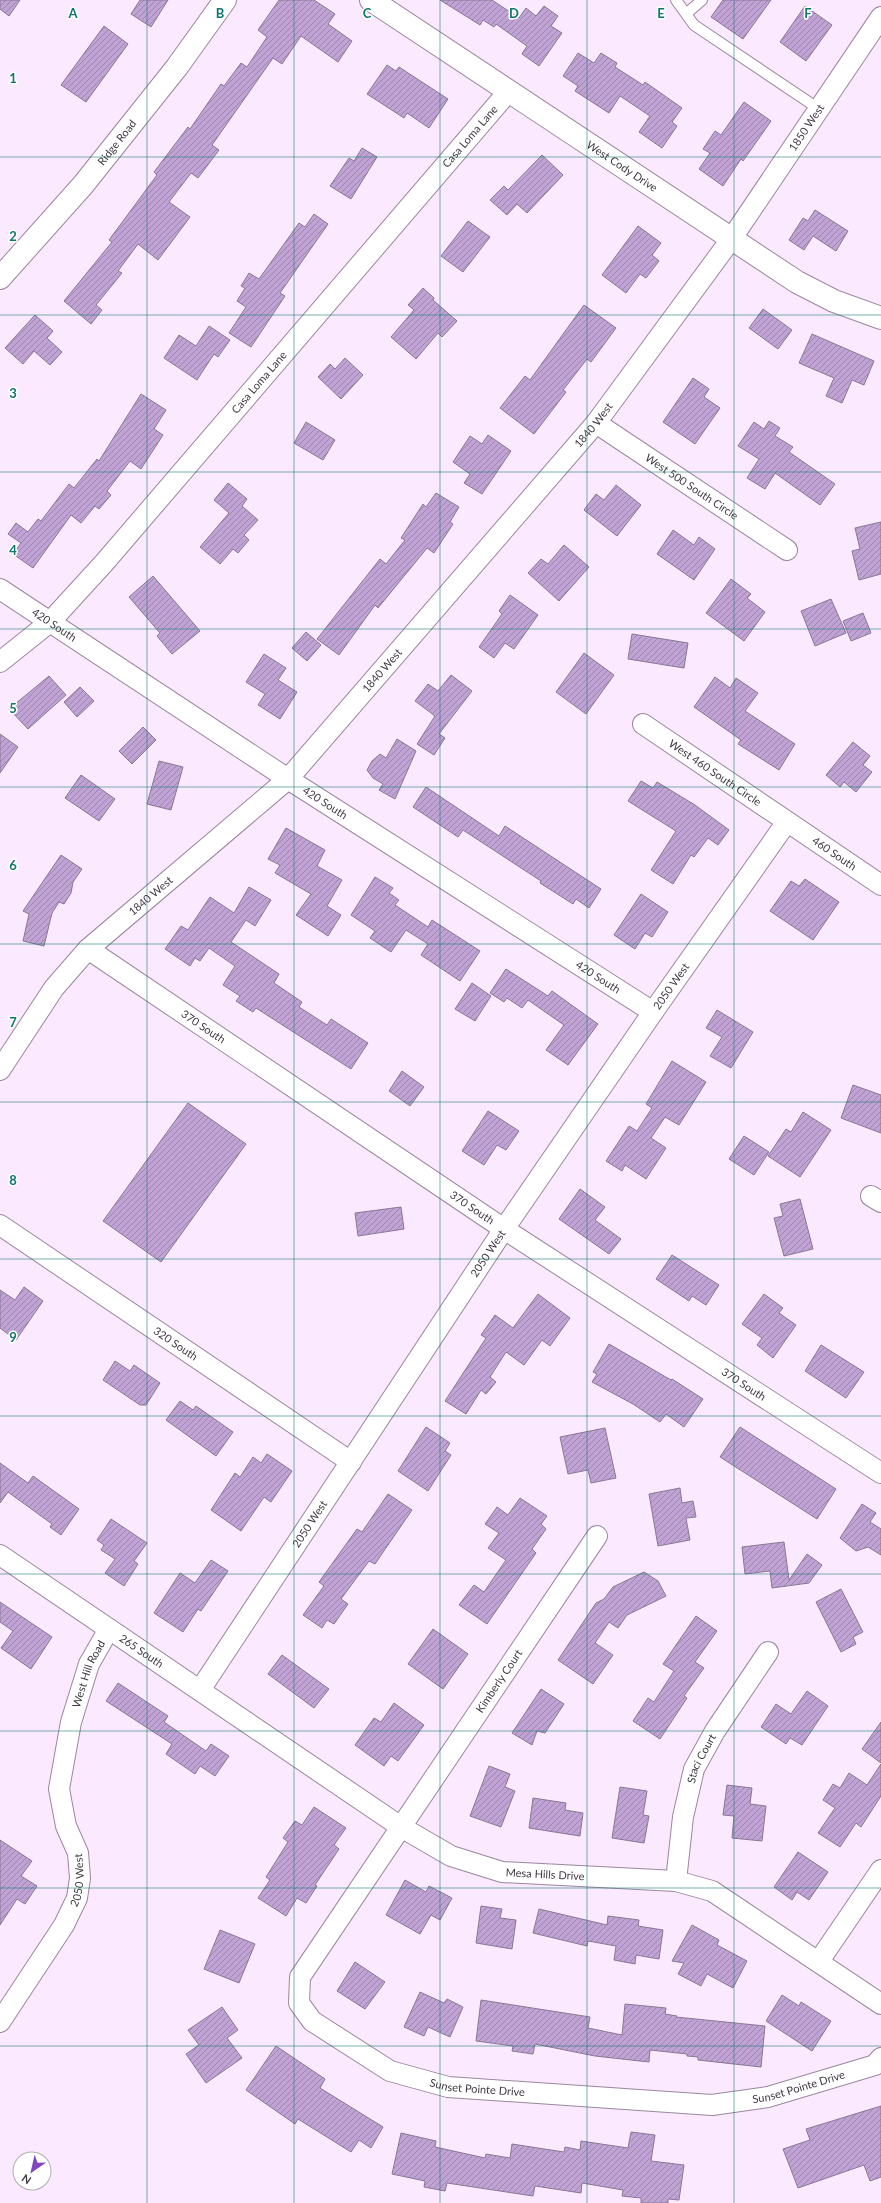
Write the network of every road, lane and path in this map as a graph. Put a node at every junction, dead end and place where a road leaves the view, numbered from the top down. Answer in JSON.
{"nodes":[{"id":1,"x":225,"y":0,"type":"edge"},
{"id":2,"x":371,"y":0,"type":"edge"},
{"id":3,"x":676,"y":0,"type":"edge"},
{"id":4,"x":702,"y":0,"type":"edge"},
{"id":5,"x":686,"y":14,"type":"junction"},
{"id":6,"x":881,"y":17,"type":"edge"},
{"id":7,"x":508,"y":92,"type":"junction"},
{"id":8,"x":819,"y":109,"type":"junction"},
{"id":9,"x":732,"y":238,"type":"junction"},
{"id":10,"x":0,"y":278,"type":"edge"},
{"id":11,"x":881,"y":318,"type":"edge"},
{"id":12,"x":596,"y":423,"type":"junction"},
{"id":13,"x":787,"y":550,"type":"dead end"},
{"id":14,"x":0,"y":589,"type":"edge"},
{"id":15,"x":50,"y":622,"type":"junction"},
{"id":16,"x":0,"y":662,"type":"edge"},
{"id":17,"x":644,"y":724,"type":"dead end"},
{"id":18,"x":288,"y":779,"type":"junction"},
{"id":19,"x":786,"y":823,"type":"junction"},
{"id":20,"x":881,"y":885,"type":"edge"},
{"id":21,"x":88,"y":948,"type":"junction"},
{"id":22,"x":653,"y":1012,"type":"junction"},
{"id":23,"x":0,"y":1070,"type":"edge"},
{"id":24,"x":0,"y":1224,"type":"edge"},
{"id":25,"x":504,"y":1229,"type":"junction"},
{"id":26,"x":351,"y":1462,"type":"junction"},
{"id":27,"x":881,"y":1473,"type":"edge"},
{"id":28,"x":597,"y":1536,"type":"dead end"},
{"id":29,"x":0,"y":1555,"type":"edge"},
{"id":30,"x":109,"y":1629,"type":"junction"},
{"id":31,"x":768,"y":1652,"type":"dead end"},
{"id":32,"x":200,"y":1690,"type":"junction"},
{"id":33,"x":71,"y":1722,"type":"joint"},
{"id":34,"x":284,"y":1746,"type":"joint"},
{"id":35,"x":401,"y":1827,"type":"junction"},
{"id":36,"x":881,"y":1870,"type":"edge"},
{"id":37,"x":676,"y":1881,"type":"junction"},
{"id":38,"x":819,"y":1962,"type":"junction"},
{"id":39,"x":881,"y":2004,"type":"edge"},
{"id":40,"x":0,"y":2022,"type":"edge"},
{"id":41,"x":881,"y":2058,"type":"edge"}],
"edges":[{"from":1,"to":10,"type":"street","name":"Ridge Road"},
{"from":2,"to":7,"type":"street","name":"West Cody Drive"},
{"from":3,"to":5,"type":"lane"},
{"from":4,"to":5,"type":"lane"},
{"from":5,"to":8,"type":"lane"},
{"from":6,"to":8,"type":"street","name":"1850 West"},
{"from":7,"to":9,"type":"street","name":"West Cody Drive"},
{"from":7,"to":15,"type":"street","name":"Casa Loma Lane"},
{"from":8,"to":9,"type":"street","name":"1850 West"},
{"from":9,"to":11,"type":"street","name":"West Cody Drive"},
{"from":9,"to":12,"type":"street","name":"1840 West"},
{"from":12,"to":13,"type":"street","name":"West 500 South Circle"},
{"from":12,"to":18,"type":"street","name":"1840 West"},
{"from":14,"to":15,"type":"street","name":"420 South"},
{"from":15,"to":16,"type":"street","name":"Casa Loma Lane"},
{"from":15,"to":18,"type":"street","name":"420 South"},
{"from":17,"to":19,"type":"street","name":"West 460 South Circle"},
{"from":18,"to":21,"type":"street","name":"1840 West"},
{"from":18,"to":22,"type":"street","name":"420 South"},
{"from":19,"to":20,"type":"street","name":"460 South"},
{"from":19,"to":22,"type":"street","name":"2050 West"},
{"from":21,"to":23,"type":"street","name":"1840 West"},
{"from":21,"to":25,"type":"street","name":"370 South"},
{"from":22,"to":25,"type":"street","name":"2050 West"},
{"from":24,"to":26,"type":"street","name":"320 South"},
{"from":25,"to":26,"type":"street","name":"2050 West"},
{"from":25,"to":27,"type":"street","name":"370 South"},
{"from":26,"to":32,"type":"street","name":"2050 West"},
{"from":28,"to":35,"type":"street","name":"Kimberly Court"},
{"from":29,"to":30,"type":"street","name":"265 South"},
{"from":30,"to":32,"type":"street","name":"265 South"},
{"from":30,"to":33,"type":"street","name":"West Hill Road"},
{"from":31,"to":37,"type":"street","name":"Staci Court"},
{"from":32,"to":34,"type":"street","name":"265 South"},
{"from":33,"to":40,"type":"street","name":"2050 West"},
{"from":34,"to":35,"type":"street","name":"Mesa Hills Drive"},
{"from":35,"to":37,"type":"street","name":"Mesa Hills Drive"},
{"from":35,"to":41,"type":"street","name":"Sunset Pointe Drive"},
{"from":36,"to":38,"type":"street"},
{"from":37,"to":38,"type":"street","name":"Mesa Hills Drive"},
{"from":38,"to":39,"type":"street","name":"Mesa Hills Drive"}]}
